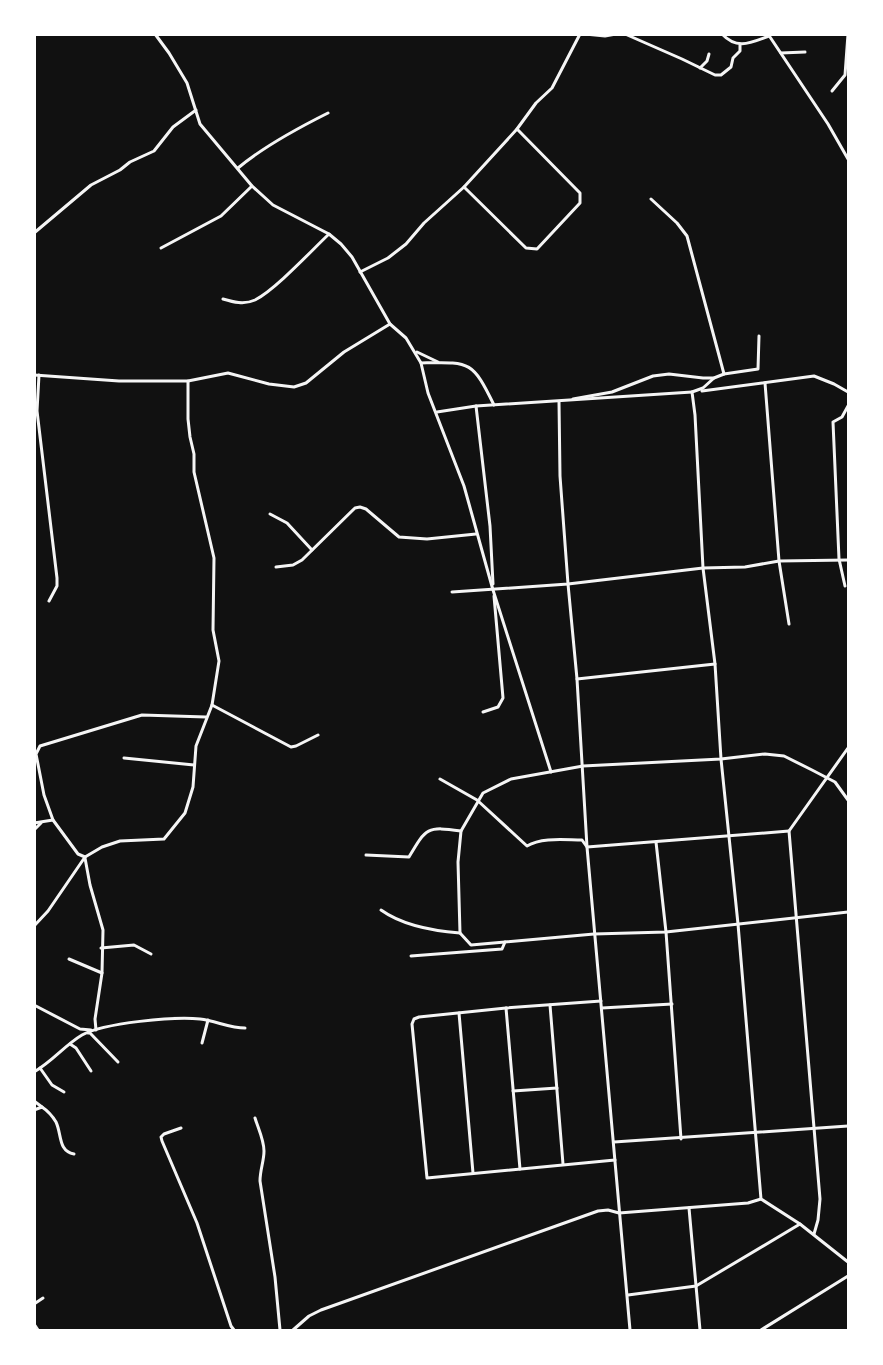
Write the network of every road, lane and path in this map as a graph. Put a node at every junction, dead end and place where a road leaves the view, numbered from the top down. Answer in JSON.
{"nodes":[{"id":1,"x":155,"y":34,"type":"edge"},
{"id":2,"x":580,"y":34,"type":"edge"},
{"id":3,"x":585,"y":34,"type":"edge"},
{"id":4,"x":616,"y":34,"type":"edge"},
{"id":5,"x":625,"y":34,"type":"edge"},
{"id":6,"x":722,"y":34,"type":"edge"},
{"id":7,"x":848,"y":34,"type":"edge"},
{"id":8,"x":769,"y":35,"type":"edge"},
{"id":9,"x":740,"y":45,"type":"junction"},
{"id":10,"x":804,"y":52,"type":"dead end"},
{"id":11,"x":781,"y":53,"type":"junction"},
{"id":12,"x":709,"y":54,"type":"dead end"},
{"id":13,"x":700,"y":68,"type":"junction"},
{"id":14,"x":832,"y":91,"type":"dead end"},
{"id":15,"x":196,"y":110,"type":"junction"},
{"id":16,"x":328,"y":113,"type":"dead end"},
{"id":17,"x":517,"y":129,"type":"junction"},
{"id":18,"x":849,"y":159,"type":"edge"},
{"id":19,"x":238,"y":168,"type":"junction"},
{"id":20,"x":252,"y":186,"type":"junction"},
{"id":21,"x":464,"y":187,"type":"junction"},
{"id":22,"x":651,"y":200,"type":"dead end"},
{"id":23,"x":34,"y":233,"type":"edge"},
{"id":24,"x":329,"y":234,"type":"junction"},
{"id":25,"x":161,"y":248,"type":"dead end"},
{"id":26,"x":360,"y":272,"type":"junction"},
{"id":27,"x":223,"y":300,"type":"dead end"},
{"id":28,"x":390,"y":324,"type":"junction"},
{"id":29,"x":759,"y":336,"type":"dead end"},
{"id":30,"x":415,"y":351,"type":"junction"},
{"id":31,"x":421,"y":363,"type":"junction"},
{"id":32,"x":438,"y":363,"type":"junction"},
{"id":33,"x":724,"y":374,"type":"junction"},
{"id":34,"x":37,"y":375,"type":"edge"},
{"id":35,"x":714,"y":378,"type":"junction"},
{"id":36,"x":188,"y":381,"type":"junction"},
{"id":37,"x":765,"y":383,"type":"junction"},
{"id":38,"x":692,"y":392,"type":"junction"},
{"id":39,"x":849,"y":392,"type":"edge"},
{"id":40,"x":559,"y":402,"type":"junction"},
{"id":41,"x":494,"y":405,"type":"junction"},
{"id":42,"x":476,"y":406,"type":"junction"},
{"id":43,"x":849,"y":406,"type":"edge"},
{"id":44,"x":437,"y":412,"type":"junction"},
{"id":45,"x":270,"y":514,"type":"dead end"},
{"id":46,"x":476,"y":534,"type":"junction"},
{"id":47,"x":312,"y":550,"type":"junction"},
{"id":48,"x":839,"y":559,"type":"junction"},
{"id":49,"x":849,"y":560,"type":"edge"},
{"id":50,"x":779,"y":561,"type":"junction"},
{"id":51,"x":276,"y":567,"type":"dead end"},
{"id":52,"x":703,"y":568,"type":"junction"},
{"id":53,"x":567,"y":584,"type":"junction"},
{"id":54,"x":845,"y":586,"type":"dead end"},
{"id":55,"x":493,"y":590,"type":"junction"},
{"id":56,"x":452,"y":592,"type":"dead end"},
{"id":57,"x":49,"y":601,"type":"dead end"},
{"id":58,"x":789,"y":624,"type":"dead end"},
{"id":59,"x":715,"y":664,"type":"junction"},
{"id":60,"x":577,"y":679,"type":"junction"},
{"id":61,"x":212,"y":705,"type":"junction"},
{"id":62,"x":483,"y":712,"type":"dead end"},
{"id":63,"x":207,"y":717,"type":"junction"},
{"id":64,"x":318,"y":735,"type":"dead end"},
{"id":65,"x":849,"y":748,"type":"edge"},
{"id":66,"x":124,"y":758,"type":"dead end"},
{"id":67,"x":721,"y":759,"type":"junction"},
{"id":68,"x":194,"y":765,"type":"junction"},
{"id":69,"x":583,"y":766,"type":"junction"},
{"id":70,"x":551,"y":772,"type":"junction"},
{"id":71,"x":827,"y":778,"type":"junction"},
{"id":72,"x":441,"y":779,"type":"dead end"},
{"id":73,"x":477,"y":800,"type":"junction"},
{"id":74,"x":849,"y":800,"type":"edge"},
{"id":75,"x":52,"y":820,"type":"junction"},
{"id":76,"x":34,"y":823,"type":"edge"},
{"id":77,"x":41,"y":823,"type":"junction"},
{"id":78,"x":34,"y":830,"type":"edge"},
{"id":79,"x":460,"y":831,"type":"junction"},
{"id":80,"x":789,"y":831,"type":"junction"},
{"id":81,"x":728,"y":836,"type":"junction"},
{"id":82,"x":656,"y":842,"type":"junction"},
{"id":83,"x":587,"y":847,"type":"junction"},
{"id":84,"x":366,"y":855,"type":"dead end"},
{"id":85,"x":85,"y":857,"type":"junction"},
{"id":86,"x":381,"y":910,"type":"dead end"},
{"id":87,"x":849,"y":912,"type":"edge"},
{"id":88,"x":797,"y":916,"type":"junction"},
{"id":89,"x":738,"y":924,"type":"junction"},
{"id":90,"x":34,"y":926,"type":"edge"},
{"id":91,"x":666,"y":932,"type":"junction"},
{"id":92,"x":460,"y":933,"type":"junction"},
{"id":93,"x":594,"y":934,"type":"junction"},
{"id":94,"x":505,"y":942,"type":"junction"},
{"id":95,"x":101,"y":948,"type":"junction"},
{"id":96,"x":151,"y":954,"type":"dead end"},
{"id":97,"x":411,"y":956,"type":"dead end"},
{"id":98,"x":69,"y":959,"type":"dead end"},
{"id":99,"x":102,"y":973,"type":"junction"},
{"id":100,"x":601,"y":1001,"type":"junction"},
{"id":101,"x":672,"y":1004,"type":"junction"},
{"id":102,"x":34,"y":1005,"type":"edge"},
{"id":103,"x":550,"y":1005,"type":"junction"},
{"id":104,"x":506,"y":1008,"type":"junction"},
{"id":105,"x":602,"y":1008,"type":"junction"},
{"id":106,"x":459,"y":1013,"type":"junction"},
{"id":107,"x":208,"y":1020,"type":"junction"},
{"id":108,"x":245,"y":1028,"type":"dead end"},
{"id":109,"x":96,"y":1030,"type":"junction"},
{"id":110,"x":84,"y":1034,"type":"junction"},
{"id":111,"x":202,"y":1043,"type":"dead end"},
{"id":112,"x":70,"y":1044,"type":"junction"},
{"id":113,"x":118,"y":1062,"type":"dead end"},
{"id":114,"x":40,"y":1068,"type":"junction"},
{"id":115,"x":91,"y":1071,"type":"dead end"},
{"id":116,"x":34,"y":1072,"type":"edge"},
{"id":117,"x":557,"y":1088,"type":"junction"},
{"id":118,"x":513,"y":1091,"type":"junction"},
{"id":119,"x":64,"y":1092,"type":"dead end"},
{"id":120,"x":34,"y":1101,"type":"edge"},
{"id":121,"x":42,"y":1107,"type":"junction"},
{"id":122,"x":34,"y":1110,"type":"edge"},
{"id":123,"x":255,"y":1118,"type":"dead end"},
{"id":124,"x":849,"y":1126,"type":"edge"},
{"id":125,"x":181,"y":1128,"type":"dead end"},
{"id":126,"x":814,"y":1130,"type":"junction"},
{"id":127,"x":755,"y":1132,"type":"junction"},
{"id":128,"x":681,"y":1139,"type":"junction"},
{"id":129,"x":614,"y":1142,"type":"junction"},
{"id":130,"x":74,"y":1154,"type":"dead end"},
{"id":131,"x":615,"y":1160,"type":"junction"},
{"id":132,"x":564,"y":1165,"type":"junction"},
{"id":133,"x":520,"y":1169,"type":"junction"},
{"id":134,"x":473,"y":1173,"type":"junction"},
{"id":135,"x":761,"y":1199,"type":"junction"},
{"id":136,"x":689,"y":1208,"type":"junction"},
{"id":137,"x":619,"y":1213,"type":"junction"},
{"id":138,"x":800,"y":1224,"type":"junction"},
{"id":139,"x":814,"y":1234,"type":"junction"},
{"id":140,"x":849,"y":1262,"type":"edge"},
{"id":141,"x":849,"y":1276,"type":"edge"},
{"id":142,"x":696,"y":1286,"type":"junction"},
{"id":143,"x":628,"y":1295,"type":"junction"},
{"id":144,"x":43,"y":1298,"type":"dead end"},
{"id":145,"x":34,"y":1304,"type":"edge"},
{"id":146,"x":34,"y":1324,"type":"edge"},
{"id":147,"x":38,"y":1330,"type":"edge"},
{"id":148,"x":234,"y":1330,"type":"edge"},
{"id":149,"x":280,"y":1330,"type":"edge"},
{"id":150,"x":293,"y":1330,"type":"edge"},
{"id":151,"x":630,"y":1330,"type":"edge"},
{"id":152,"x":700,"y":1330,"type":"edge"},
{"id":153,"x":761,"y":1330,"type":"edge"}],
"edges":[{"from":1,"to":15,"type":"street"},
{"from":2,"to":17,"type":"street"},
{"from":3,"to":4,"type":"street"},
{"from":5,"to":13,"type":"street"},
{"from":6,"to":9,"type":"street"},
{"from":7,"to":14,"type":"street"},
{"from":8,"to":9,"type":"street"},
{"from":8,"to":11,"type":"street"},
{"from":9,"to":13,"type":"street"},
{"from":10,"to":11,"type":"street"},
{"from":11,"to":18,"type":"street"},
{"from":12,"to":13,"type":"street"},
{"from":15,"to":19,"type":"street"},
{"from":15,"to":23,"type":"street"},
{"from":16,"to":19,"type":"street"},
{"from":17,"to":21,"type":"street"},
{"from":17,"to":21,"type":"street"},
{"from":19,"to":20,"type":"street"},
{"from":20,"to":24,"type":"street"},
{"from":20,"to":25,"type":"street"},
{"from":21,"to":26,"type":"street"},
{"from":22,"to":33,"type":"street"},
{"from":24,"to":26,"type":"street"},
{"from":24,"to":27,"type":"street"},
{"from":26,"to":28,"type":"street"},
{"from":28,"to":30,"type":"street"},
{"from":28,"to":36,"type":"street"},
{"from":29,"to":33,"type":"street"},
{"from":30,"to":31,"type":"street"},
{"from":30,"to":32,"type":"street"},
{"from":31,"to":32,"type":"street"},
{"from":31,"to":44,"type":"street"},
{"from":32,"to":41,"type":"street"},
{"from":33,"to":35,"type":"street"},
{"from":34,"to":36,"type":"street"},
{"from":34,"to":57,"type":"street"},
{"from":35,"to":38,"type":"street"},
{"from":35,"to":40,"type":"street"},
{"from":36,"to":61,"type":"street"},
{"from":37,"to":38,"type":"street"},
{"from":37,"to":39,"type":"street"},
{"from":37,"to":50,"type":"street"},
{"from":38,"to":40,"type":"street"},
{"from":38,"to":52,"type":"street"},
{"from":40,"to":41,"type":"street"},
{"from":40,"to":53,"type":"street"},
{"from":41,"to":42,"type":"street"},
{"from":42,"to":44,"type":"street"},
{"from":42,"to":55,"type":"street"},
{"from":43,"to":48,"type":"street"},
{"from":44,"to":46,"type":"street"},
{"from":45,"to":47,"type":"street"},
{"from":46,"to":47,"type":"street"},
{"from":46,"to":55,"type":"street"},
{"from":47,"to":51,"type":"street"},
{"from":48,"to":49,"type":"street"},
{"from":48,"to":50,"type":"street"},
{"from":48,"to":54,"type":"street"},
{"from":50,"to":52,"type":"street"},
{"from":50,"to":58,"type":"street"},
{"from":52,"to":53,"type":"street"},
{"from":52,"to":59,"type":"street"},
{"from":53,"to":55,"type":"street"},
{"from":53,"to":60,"type":"street"},
{"from":55,"to":56,"type":"street"},
{"from":55,"to":62,"type":"street"},
{"from":55,"to":70,"type":"street"},
{"from":59,"to":60,"type":"street"},
{"from":59,"to":67,"type":"street"},
{"from":60,"to":69,"type":"street"},
{"from":61,"to":63,"type":"street"},
{"from":61,"to":64,"type":"street"},
{"from":63,"to":68,"type":"street"},
{"from":63,"to":75,"type":"street"},
{"from":65,"to":71,"type":"street"},
{"from":66,"to":68,"type":"street"},
{"from":67,"to":69,"type":"street"},
{"from":67,"to":71,"type":"street"},
{"from":67,"to":81,"type":"street"},
{"from":68,"to":85,"type":"street"},
{"from":69,"to":70,"type":"street"},
{"from":69,"to":83,"type":"street"},
{"from":70,"to":73,"type":"street"},
{"from":71,"to":74,"type":"street"},
{"from":71,"to":80,"type":"street"},
{"from":72,"to":73,"type":"street"},
{"from":73,"to":79,"type":"street"},
{"from":73,"to":83,"type":"street"},
{"from":75,"to":77,"type":"street"},
{"from":75,"to":85,"type":"street"},
{"from":76,"to":77,"type":"street"},
{"from":77,"to":78,"type":"street"},
{"from":79,"to":84,"type":"street"},
{"from":79,"to":92,"type":"street"},
{"from":80,"to":81,"type":"street"},
{"from":80,"to":88,"type":"street"},
{"from":81,"to":82,"type":"street"},
{"from":81,"to":89,"type":"street"},
{"from":82,"to":83,"type":"street"},
{"from":82,"to":91,"type":"street"},
{"from":83,"to":93,"type":"street"},
{"from":85,"to":90,"type":"street"},
{"from":85,"to":95,"type":"street"},
{"from":86,"to":92,"type":"street"},
{"from":87,"to":88,"type":"street"},
{"from":88,"to":89,"type":"street"},
{"from":88,"to":126,"type":"street"},
{"from":89,"to":91,"type":"street"},
{"from":89,"to":127,"type":"street"},
{"from":91,"to":93,"type":"street"},
{"from":91,"to":101,"type":"street"},
{"from":92,"to":94,"type":"street"},
{"from":93,"to":94,"type":"street"},
{"from":93,"to":100,"type":"street"},
{"from":94,"to":97,"type":"street"},
{"from":95,"to":96,"type":"street"},
{"from":95,"to":99,"type":"street"},
{"from":98,"to":99,"type":"street"},
{"from":99,"to":109,"type":"street"},
{"from":100,"to":103,"type":"street"},
{"from":100,"to":105,"type":"street"},
{"from":101,"to":105,"type":"street"},
{"from":101,"to":128,"type":"street"},
{"from":102,"to":109,"type":"street"},
{"from":103,"to":104,"type":"street"},
{"from":103,"to":117,"type":"street"},
{"from":104,"to":106,"type":"street"},
{"from":104,"to":118,"type":"street"},
{"from":105,"to":129,"type":"street"},
{"from":106,"to":134,"type":"street"},
{"from":106,"to":134,"type":"street"},
{"from":107,"to":108,"type":"street"},
{"from":107,"to":109,"type":"street"},
{"from":107,"to":111,"type":"street"},
{"from":109,"to":110,"type":"street"},
{"from":110,"to":112,"type":"street"},
{"from":110,"to":113,"type":"street"},
{"from":112,"to":114,"type":"street"},
{"from":112,"to":115,"type":"street"},
{"from":114,"to":116,"type":"street"},
{"from":114,"to":119,"type":"street"},
{"from":117,"to":118,"type":"street"},
{"from":117,"to":132,"type":"street"},
{"from":118,"to":133,"type":"street"},
{"from":120,"to":121,"type":"street"},
{"from":121,"to":122,"type":"street"},
{"from":121,"to":130,"type":"street"},
{"from":123,"to":149,"type":"street"},
{"from":124,"to":126,"type":"street"},
{"from":125,"to":148,"type":"street"},
{"from":126,"to":127,"type":"street"},
{"from":126,"to":139,"type":"street"},
{"from":127,"to":128,"type":"street"},
{"from":127,"to":135,"type":"street"},
{"from":128,"to":129,"type":"street"},
{"from":129,"to":131,"type":"street"},
{"from":131,"to":132,"type":"street"},
{"from":131,"to":137,"type":"street"},
{"from":132,"to":133,"type":"street"},
{"from":133,"to":134,"type":"street"},
{"from":135,"to":136,"type":"street"},
{"from":135,"to":138,"type":"street"},
{"from":136,"to":137,"type":"street"},
{"from":136,"to":142,"type":"street"},
{"from":137,"to":143,"type":"street"},
{"from":137,"to":150,"type":"street"},
{"from":138,"to":139,"type":"street"},
{"from":138,"to":142,"type":"street"},
{"from":139,"to":140,"type":"street"},
{"from":141,"to":153,"type":"street"},
{"from":142,"to":143,"type":"street"},
{"from":142,"to":152,"type":"street"},
{"from":143,"to":151,"type":"street"},
{"from":144,"to":145,"type":"street"},
{"from":146,"to":147,"type":"street"}]}
